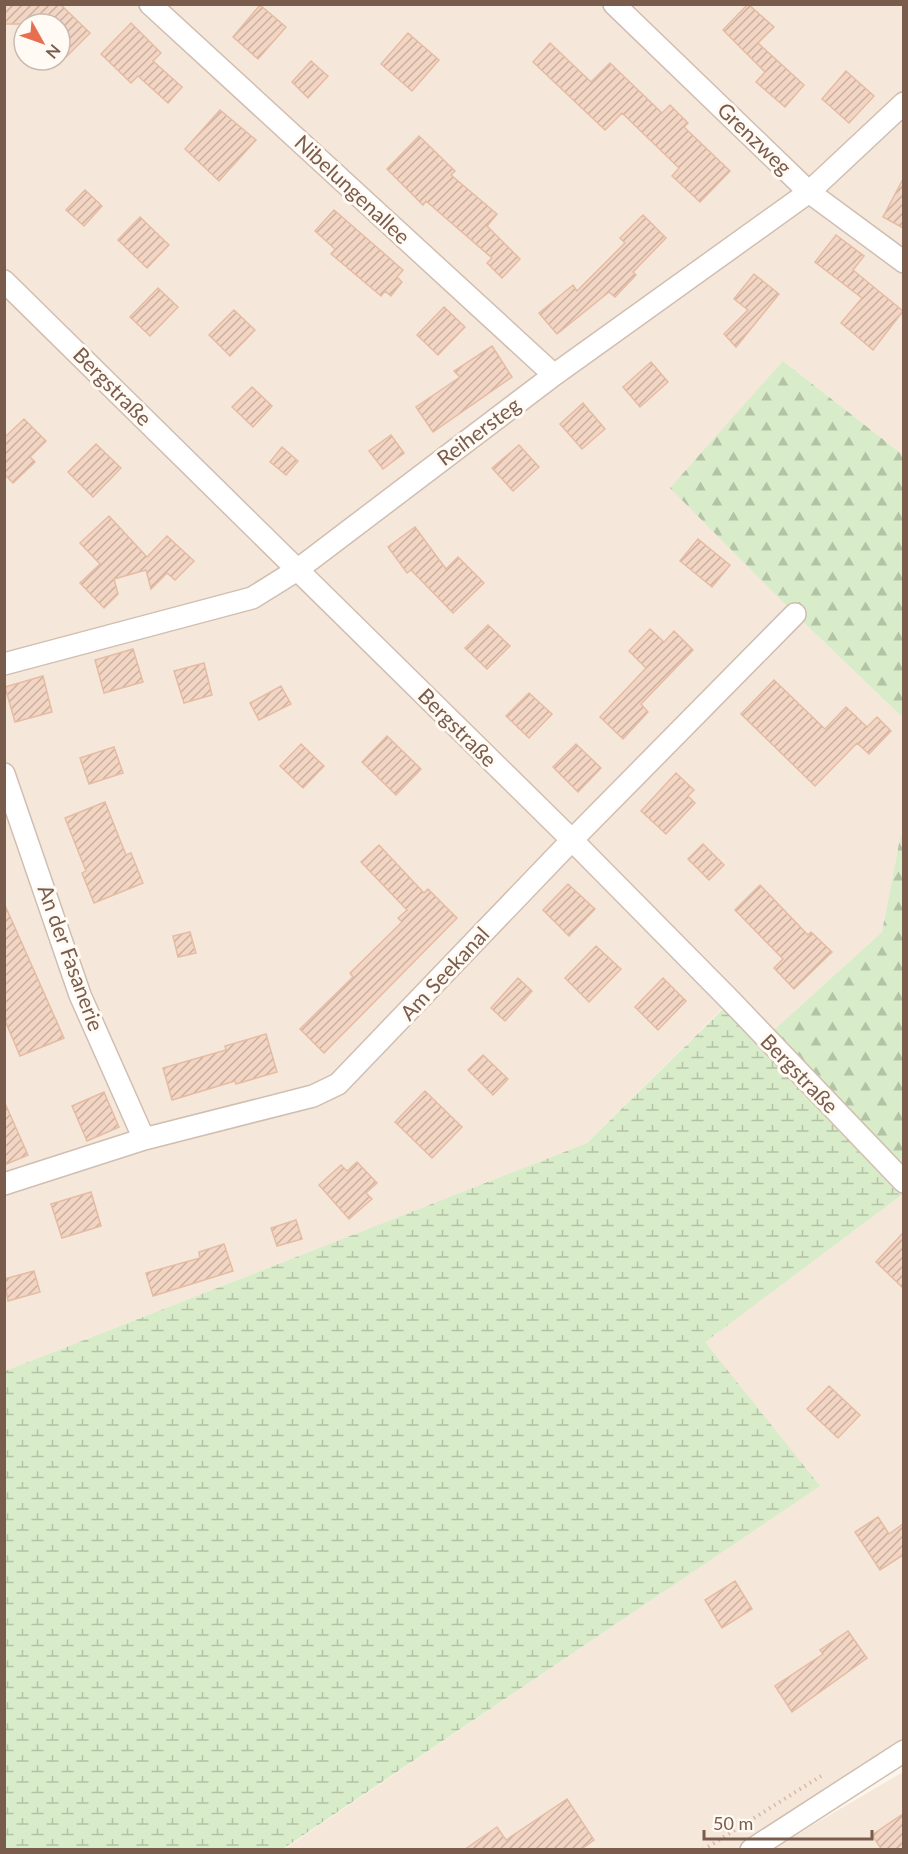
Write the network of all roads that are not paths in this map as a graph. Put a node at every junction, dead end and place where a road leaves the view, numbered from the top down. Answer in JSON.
{"nodes":[{"id":1,"x":150,"y":4,"type":"edge"},
{"id":2,"x":614,"y":4,"type":"edge"},
{"id":3,"x":903,"y":103,"type":"edge"},
{"id":4,"x":809,"y":192,"type":"junction"},
{"id":5,"x":903,"y":262,"type":"edge"},
{"id":6,"x":4,"y":280,"type":"edge"},
{"id":7,"x":554,"y":375,"type":"junction"},
{"id":8,"x":297,"y":570,"type":"junction"},
{"id":9,"x":795,"y":614,"type":"dead end"},
{"id":10,"x":4,"y":664,"type":"edge"},
{"id":11,"x":4,"y":774,"type":"edge"},
{"id":12,"x":572,"y":840,"type":"junction"},
{"id":13,"x":144,"y":1138,"type":"junction"},
{"id":14,"x":903,"y":1182,"type":"edge"},
{"id":15,"x":4,"y":1184,"type":"edge"},
{"id":16,"x":903,"y":1750,"type":"edge"},
{"id":17,"x":751,"y":1850,"type":"edge"}],
"edges":[{"from":1,"to":7,"type":"street","name":"Nibelungenallee"},
{"from":2,"to":4,"type":"street","name":"Grenzweg"},
{"from":3,"to":4,"type":"street","name":"Reihersteg"},
{"from":4,"to":5,"type":"street","name":"Grenzweg"},
{"from":4,"to":7,"type":"street","name":"Reihersteg"},
{"from":6,"to":8,"type":"street","name":"Bergstraße"},
{"from":7,"to":8,"type":"street","name":"Reihersteg"},
{"from":8,"to":10,"type":"street","name":"Reihersteg"},
{"from":8,"to":12,"type":"street","name":"Bergstraße"},
{"from":9,"to":12,"type":"street","name":"Am Seekanal"},
{"from":11,"to":13,"type":"street","name":"An der Fasanerie"},
{"from":12,"to":13,"type":"street","name":"Am Seekanal"},
{"from":12,"to":14,"type":"street","name":"Bergstraße"},
{"from":13,"to":15,"type":"street","name":"Am Seekanal"},
{"from":16,"to":17,"type":"street"}]}
